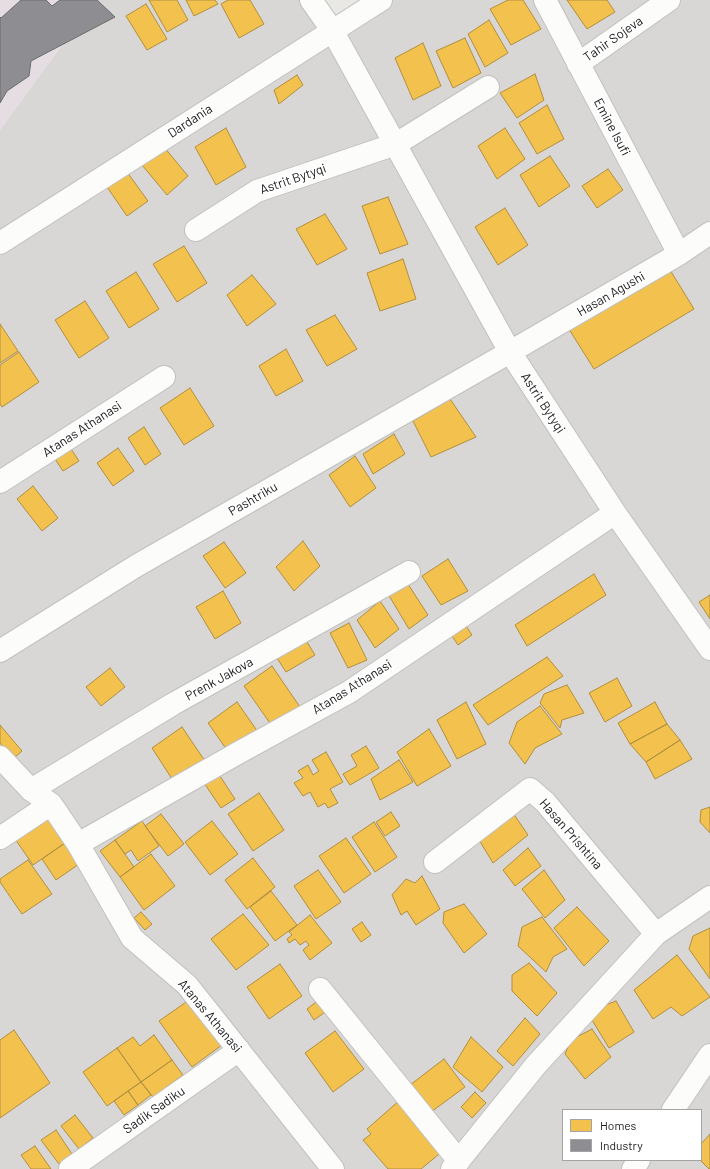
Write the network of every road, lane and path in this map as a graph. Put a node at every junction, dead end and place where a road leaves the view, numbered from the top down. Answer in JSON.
{"nodes":[{"id":1,"x":311,"y":0,"type":"edge"},
{"id":2,"x":381,"y":0,"type":"edge"},
{"id":3,"x":545,"y":0,"type":"edge"},
{"id":4,"x":669,"y":0,"type":"edge"},
{"id":5,"x":332,"y":30,"type":"junction"},
{"id":6,"x":578,"y":64,"type":"junction"},
{"id":7,"x":488,"y":87,"type":"dead end"},
{"id":8,"x":396,"y":144,"type":"junction"},
{"id":9,"x":196,"y":230,"type":"dead end"},
{"id":10,"x":710,"y":233,"type":"edge"},
{"id":11,"x":0,"y":243,"type":"edge"},
{"id":12,"x":679,"y":254,"type":"junction"},
{"id":13,"x":510,"y":352,"type":"junction"},
{"id":14,"x":164,"y":377,"type":"dead end"},
{"id":15,"x":0,"y":482,"type":"edge"},
{"id":16,"x":615,"y":513,"type":"junction"},
{"id":17,"x":409,"y":572,"type":"dead end"},
{"id":18,"x":710,"y":649,"type":"edge"},
{"id":19,"x":0,"y":651,"type":"edge"},
{"id":20,"x":0,"y":757,"type":"edge"},
{"id":21,"x":31,"y":790,"type":"junction"},
{"id":22,"x":51,"y":804,"type":"junction"},
{"id":23,"x":0,"y":838,"type":"edge"},
{"id":24,"x":78,"y":844,"type":"junction"},
{"id":25,"x":435,"y":862,"type":"dead end"},
{"id":26,"x":710,"y":897,"type":"edge"},
{"id":27,"x":656,"y":934,"type":"junction"},
{"id":28,"x":320,"y":989,"type":"dead end"},
{"id":29,"x":239,"y":1050,"type":"junction"},
{"id":30,"x":710,"y":1055,"type":"edge"},
{"id":31,"x":674,"y":1109,"type":"edge"},
{"id":32,"x":455,"y":1165,"type":"edge"},
{"id":33,"x":70,"y":1169,"type":"edge"},
{"id":34,"x":333,"y":1169,"type":"edge"}],
"edges":[{"from":1,"to":5,"type":"street","name":"Astrit Bytyqi"},
{"from":2,"to":5,"type":"street","name":"Dardania"},
{"from":3,"to":6,"type":"street","name":"Emine Isufi"},
{"from":4,"to":6,"type":"street","name":"Tahir Sojeva"},
{"from":5,"to":8,"type":"street","name":"Astrit Bytyqi"},
{"from":5,"to":11,"type":"street","name":"Dardania"},
{"from":6,"to":12,"type":"street","name":"Emine Isufi"},
{"from":7,"to":8,"type":"street","name":"Astrit Bytyqi"},
{"from":8,"to":9,"type":"street","name":"Astrit Bytyqi"},
{"from":8,"to":13,"type":"street","name":"Astrit Bytyqi"},
{"from":10,"to":12,"type":"street","name":"Hasan Agushi"},
{"from":12,"to":13,"type":"street","name":"Hasan Agushi"},
{"from":13,"to":16,"type":"street","name":"Astrit Bytyqi"},
{"from":13,"to":19,"type":"street","name":"Pashtriku"},
{"from":14,"to":15,"type":"street","name":"Atanas Athanasi"},
{"from":16,"to":18,"type":"street","name":"Astrit Bytyqi"},
{"from":16,"to":24,"type":"street","name":"Atanas Athanasi"},
{"from":17,"to":21,"type":"street","name":"Prenk Jakova"},
{"from":20,"to":21,"type":"street","name":"Atanas Athanasi"},
{"from":21,"to":22,"type":"street","name":"Atanas Athanasi"},
{"from":22,"to":23,"type":"street"},
{"from":22,"to":24,"type":"street","name":"Atanas Athanasi"},
{"from":24,"to":29,"type":"street","name":"Atanas Athanasi"},
{"from":25,"to":27,"type":"street","name":"Hasan Prishtina"},
{"from":26,"to":27,"type":"street"},
{"from":27,"to":32,"type":"street"},
{"from":28,"to":32,"type":"street"},
{"from":29,"to":33,"type":"street","name":"Sadik Sadiku"},
{"from":29,"to":34,"type":"street","name":"Atanas Athanasi"},
{"from":30,"to":31,"type":"street"}]}
